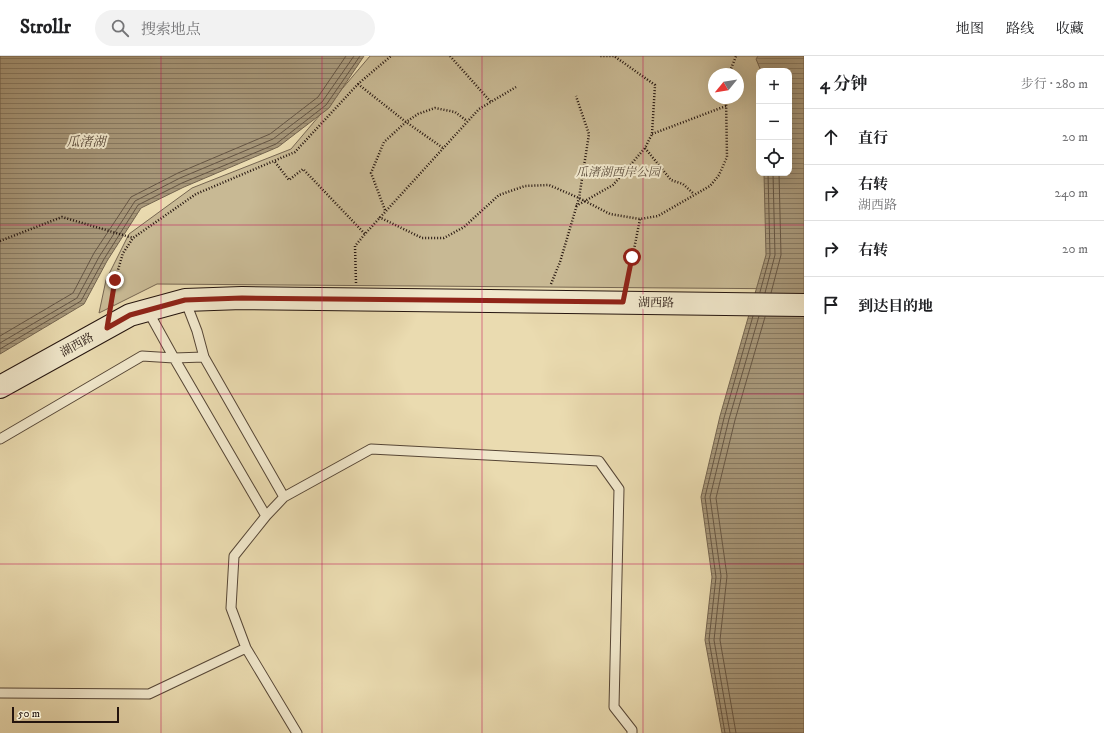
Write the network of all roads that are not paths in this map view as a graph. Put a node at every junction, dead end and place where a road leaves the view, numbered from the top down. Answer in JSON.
{"nodes":[{"id":1,"x":185,"y":300,"type":"junction"},
{"id":2,"x":804,"y":305,"type":"edge"},
{"id":3,"x":148,"y":310,"type":"junction"},
{"id":4,"x":204,"y":357,"type":"junction"},
{"id":5,"x":174,"y":358,"type":"junction"},
{"id":6,"x":0,"y":387,"type":"edge"},
{"id":7,"x":0,"y":439,"type":"edge"},
{"id":8,"x":284,"y":496,"type":"junction"},
{"id":9,"x":266,"y":516,"type":"junction"},
{"id":10,"x":246,"y":648,"type":"junction"},
{"id":11,"x":0,"y":693,"type":"edge"},
{"id":12,"x":297,"y":733,"type":"edge"},
{"id":13,"x":632,"y":733,"type":"edge"}],
"edges":[{"from":1,"to":2,"type":"street","name":"湖西路"},
{"from":1,"to":3,"type":"street","name":"湖西路"},
{"from":1,"to":4,"type":"lane"},
{"from":3,"to":5,"type":"lane"},
{"from":3,"to":6,"type":"street","name":"湖西路"},
{"from":4,"to":5,"type":"lane"},
{"from":4,"to":8,"type":"lane"},
{"from":5,"to":7,"type":"lane"},
{"from":5,"to":9,"type":"lane"},
{"from":8,"to":9,"type":"lane"},
{"from":8,"to":13,"type":"lane"},
{"from":9,"to":10,"type":"lane"},
{"from":10,"to":11,"type":"lane"},
{"from":10,"to":12,"type":"lane"}]}
